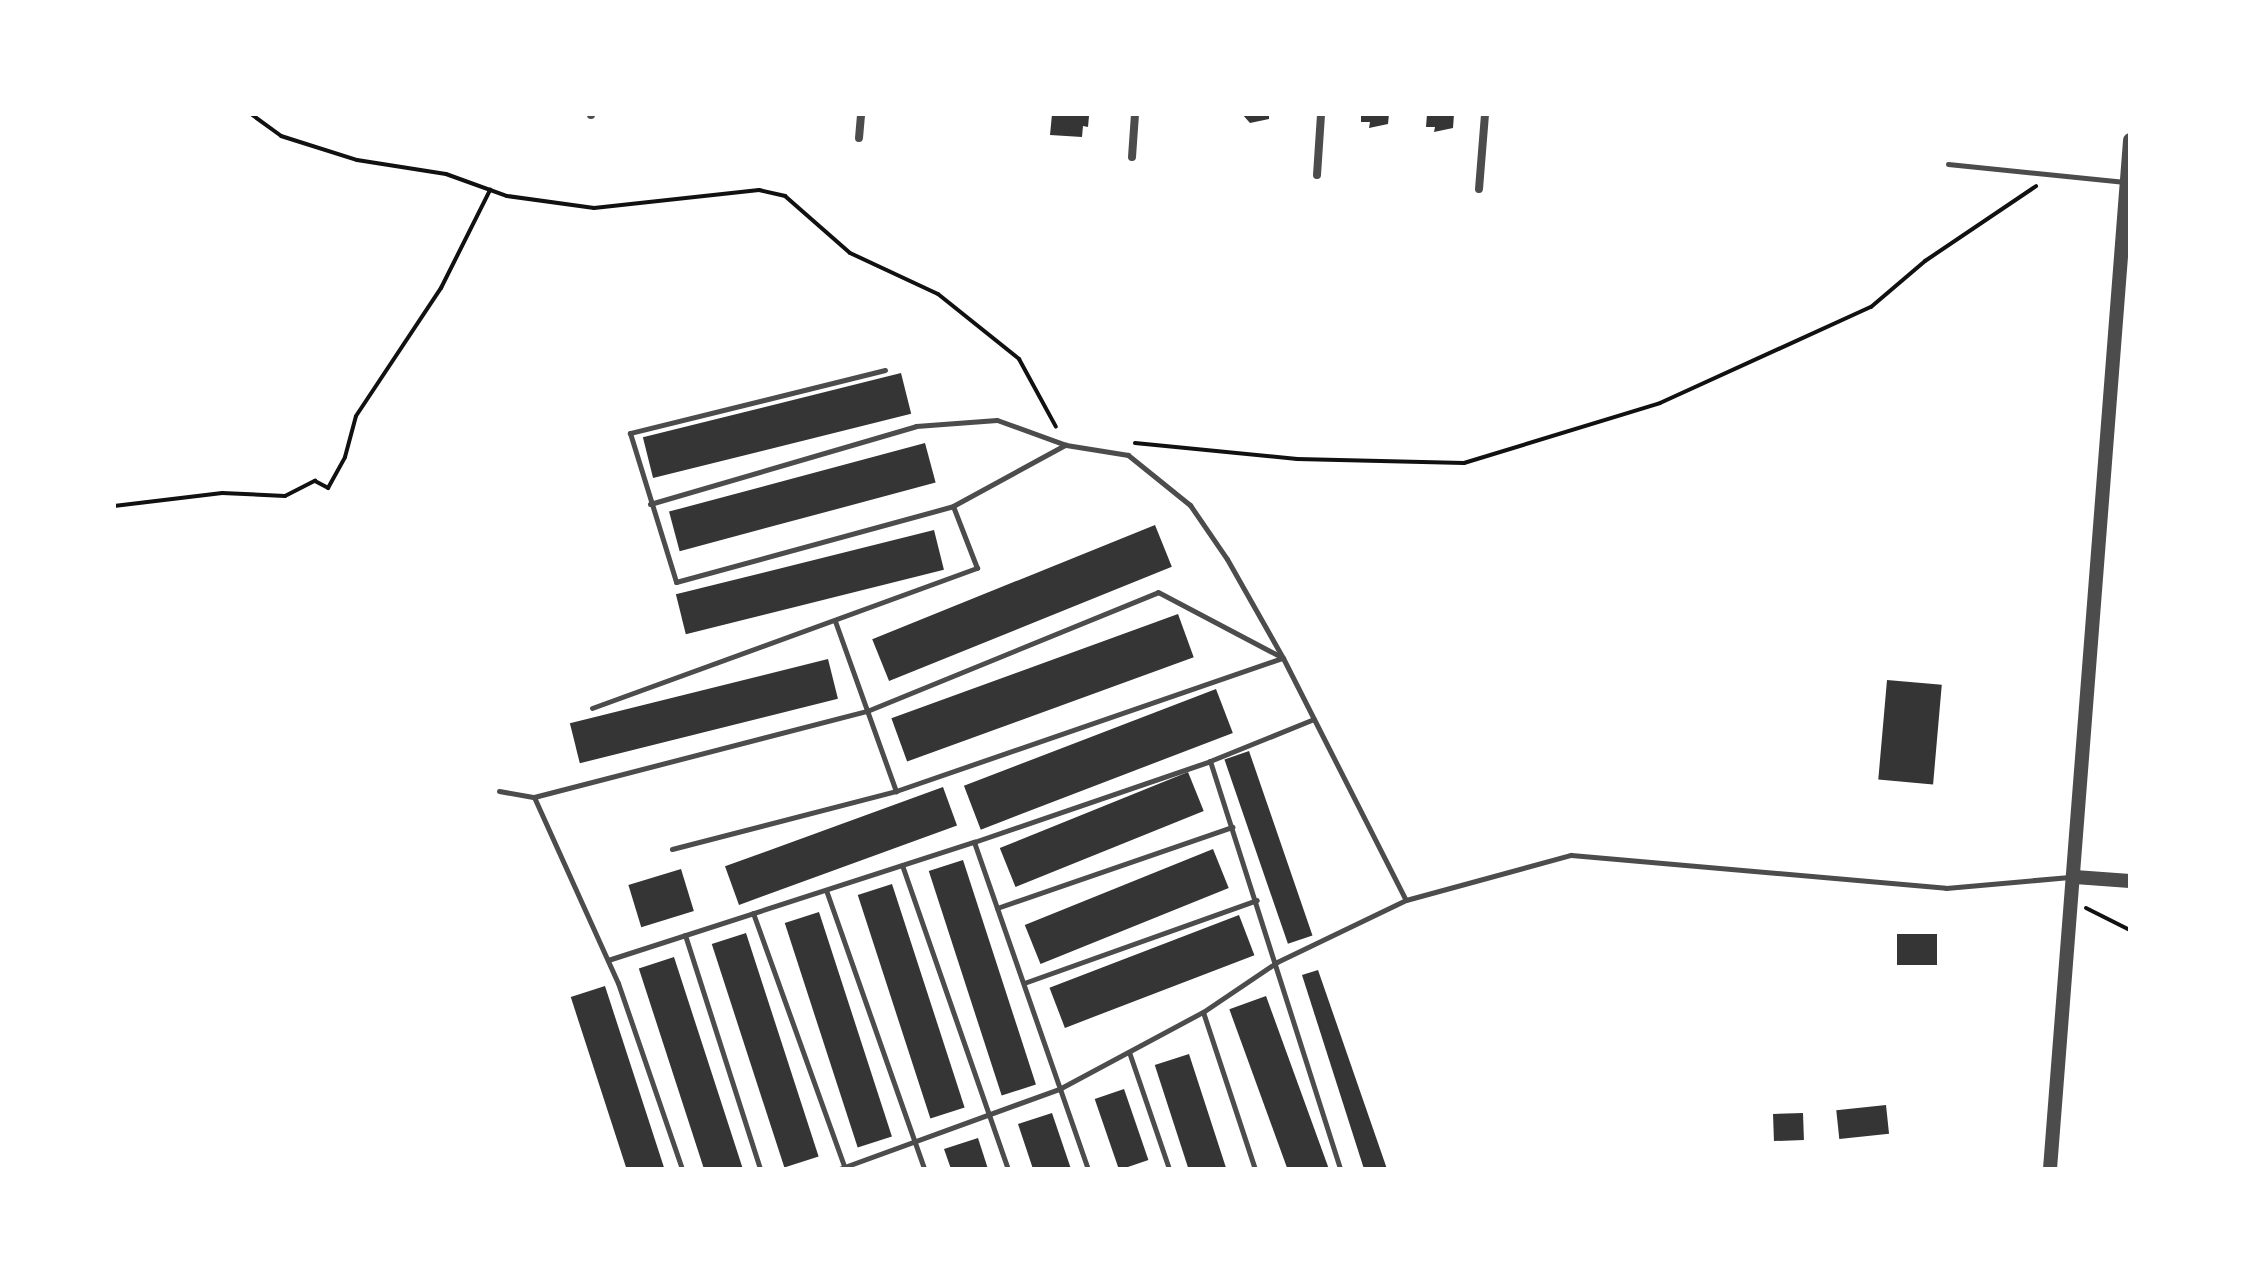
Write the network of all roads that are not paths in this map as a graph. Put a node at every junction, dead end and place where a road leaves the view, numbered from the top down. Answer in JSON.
{"nodes":[{"id":1,"x":861,"y":114,"type":"edge"},
{"id":2,"x":1135,"y":114,"type":"edge"},
{"id":3,"x":1321,"y":114,"type":"edge"},
{"id":4,"x":1485,"y":114,"type":"edge"},
{"id":5,"x":859,"y":138,"type":"dead end"},
{"id":6,"x":2130,"y":140,"type":"edge"},
{"id":7,"x":1132,"y":157,"type":"dead end"},
{"id":8,"x":1948,"y":164,"type":"dead end"},
{"id":9,"x":1317,"y":175,"type":"dead end"},
{"id":10,"x":2128,"y":182,"type":"edge"},
{"id":11,"x":1479,"y":189,"type":"dead end"},
{"id":12,"x":885,"y":370,"type":"dead end"},
{"id":13,"x":1066,"y":445,"type":"junction"},
{"id":14,"x":650,"y":504,"type":"junction"},
{"id":15,"x":953,"y":506,"type":"junction"},
{"id":16,"x":835,"y":621,"type":"junction"},
{"id":17,"x":1283,"y":658,"type":"junction"},
{"id":18,"x":592,"y":708,"type":"dead end"},
{"id":19,"x":867,"y":711,"type":"junction"},
{"id":20,"x":1314,"y":719,"type":"junction"},
{"id":21,"x":1210,"y":761,"type":"junction"},
{"id":22,"x":499,"y":791,"type":"dead end"},
{"id":23,"x":896,"y":791,"type":"junction"},
{"id":24,"x":534,"y":797,"type":"junction"},
{"id":25,"x":1232,"y":827,"type":"junction"},
{"id":26,"x":974,"y":842,"type":"junction"},
{"id":27,"x":672,"y":849,"type":"dead end"},
{"id":28,"x":902,"y":865,"type":"junction"},
{"id":29,"x":2075,"y":877,"type":"junction"},
{"id":30,"x":2130,"y":881,"type":"edge"},
{"id":31,"x":826,"y":890,"type":"junction"},
{"id":32,"x":1257,"y":900,"type":"junction"},
{"id":33,"x":1406,"y":900,"type":"junction"},
{"id":34,"x":997,"y":908,"type":"junction"},
{"id":35,"x":753,"y":913,"type":"junction"},
{"id":36,"x":685,"y":935,"type":"junction"},
{"id":37,"x":608,"y":960,"type":"junction"},
{"id":38,"x":1277,"y":962,"type":"junction"},
{"id":39,"x":1024,"y":983,"type":"junction"},
{"id":40,"x":1203,"y":1012,"type":"junction"},
{"id":41,"x":1129,"y":1052,"type":"junction"},
{"id":42,"x":1061,"y":1088,"type":"junction"},
{"id":43,"x":989,"y":1114,"type":"junction"},
{"id":44,"x":915,"y":1142,"type":"junction"},
{"id":45,"x":843,"y":1168,"type":"edge"},
{"id":46,"x":682,"y":1169,"type":"edge"},
{"id":47,"x":760,"y":1169,"type":"edge"},
{"id":48,"x":924,"y":1169,"type":"edge"},
{"id":49,"x":1008,"y":1169,"type":"edge"},
{"id":50,"x":1088,"y":1169,"type":"edge"},
{"id":51,"x":1169,"y":1169,"type":"edge"},
{"id":52,"x":1255,"y":1169,"type":"edge"},
{"id":53,"x":1340,"y":1169,"type":"edge"},
{"id":54,"x":2050,"y":1169,"type":"edge"}],
"edges":[{"from":1,"to":5,"type":"street"},
{"from":2,"to":7,"type":"street"},
{"from":3,"to":9,"type":"street"},
{"from":4,"to":11,"type":"street"},
{"from":6,"to":10,"type":"street"},
{"from":8,"to":10,"type":"lane"},
{"from":10,"to":29,"type":"street"},
{"from":12,"to":14,"type":"lane"},
{"from":13,"to":14,"type":"lane"},
{"from":13,"to":15,"type":"lane"},
{"from":13,"to":17,"type":"lane"},
{"from":14,"to":15,"type":"lane"},
{"from":15,"to":16,"type":"lane"},
{"from":16,"to":18,"type":"lane"},
{"from":16,"to":19,"type":"lane"},
{"from":17,"to":19,"type":"lane"},
{"from":17,"to":20,"type":"lane"},
{"from":17,"to":23,"type":"lane"},
{"from":19,"to":23,"type":"lane"},
{"from":19,"to":24,"type":"lane"},
{"from":20,"to":21,"type":"lane"},
{"from":20,"to":33,"type":"lane"},
{"from":21,"to":25,"type":"lane"},
{"from":21,"to":26,"type":"lane"},
{"from":22,"to":24,"type":"lane"},
{"from":23,"to":27,"type":"lane"},
{"from":24,"to":37,"type":"lane"},
{"from":25,"to":32,"type":"lane"},
{"from":25,"to":34,"type":"lane"},
{"from":26,"to":28,"type":"lane"},
{"from":26,"to":34,"type":"lane"},
{"from":28,"to":31,"type":"lane"},
{"from":28,"to":43,"type":"lane"},
{"from":29,"to":30,"type":"street"},
{"from":29,"to":33,"type":"lane"},
{"from":29,"to":54,"type":"street"},
{"from":31,"to":35,"type":"lane"},
{"from":31,"to":44,"type":"lane"},
{"from":32,"to":38,"type":"lane"},
{"from":32,"to":39,"type":"lane"},
{"from":33,"to":38,"type":"lane"},
{"from":34,"to":39,"type":"lane"},
{"from":35,"to":36,"type":"lane"},
{"from":35,"to":45,"type":"lane"},
{"from":36,"to":37,"type":"lane"},
{"from":36,"to":47,"type":"lane"},
{"from":37,"to":46,"type":"lane"},
{"from":38,"to":40,"type":"lane"},
{"from":38,"to":53,"type":"lane"},
{"from":39,"to":42,"type":"lane"},
{"from":40,"to":41,"type":"lane"},
{"from":40,"to":52,"type":"lane"},
{"from":41,"to":42,"type":"lane"},
{"from":41,"to":51,"type":"lane"},
{"from":42,"to":43,"type":"lane"},
{"from":42,"to":50,"type":"lane"},
{"from":43,"to":44,"type":"lane"},
{"from":43,"to":49,"type":"lane"},
{"from":44,"to":45,"type":"lane"},
{"from":44,"to":48,"type":"lane"}]}
